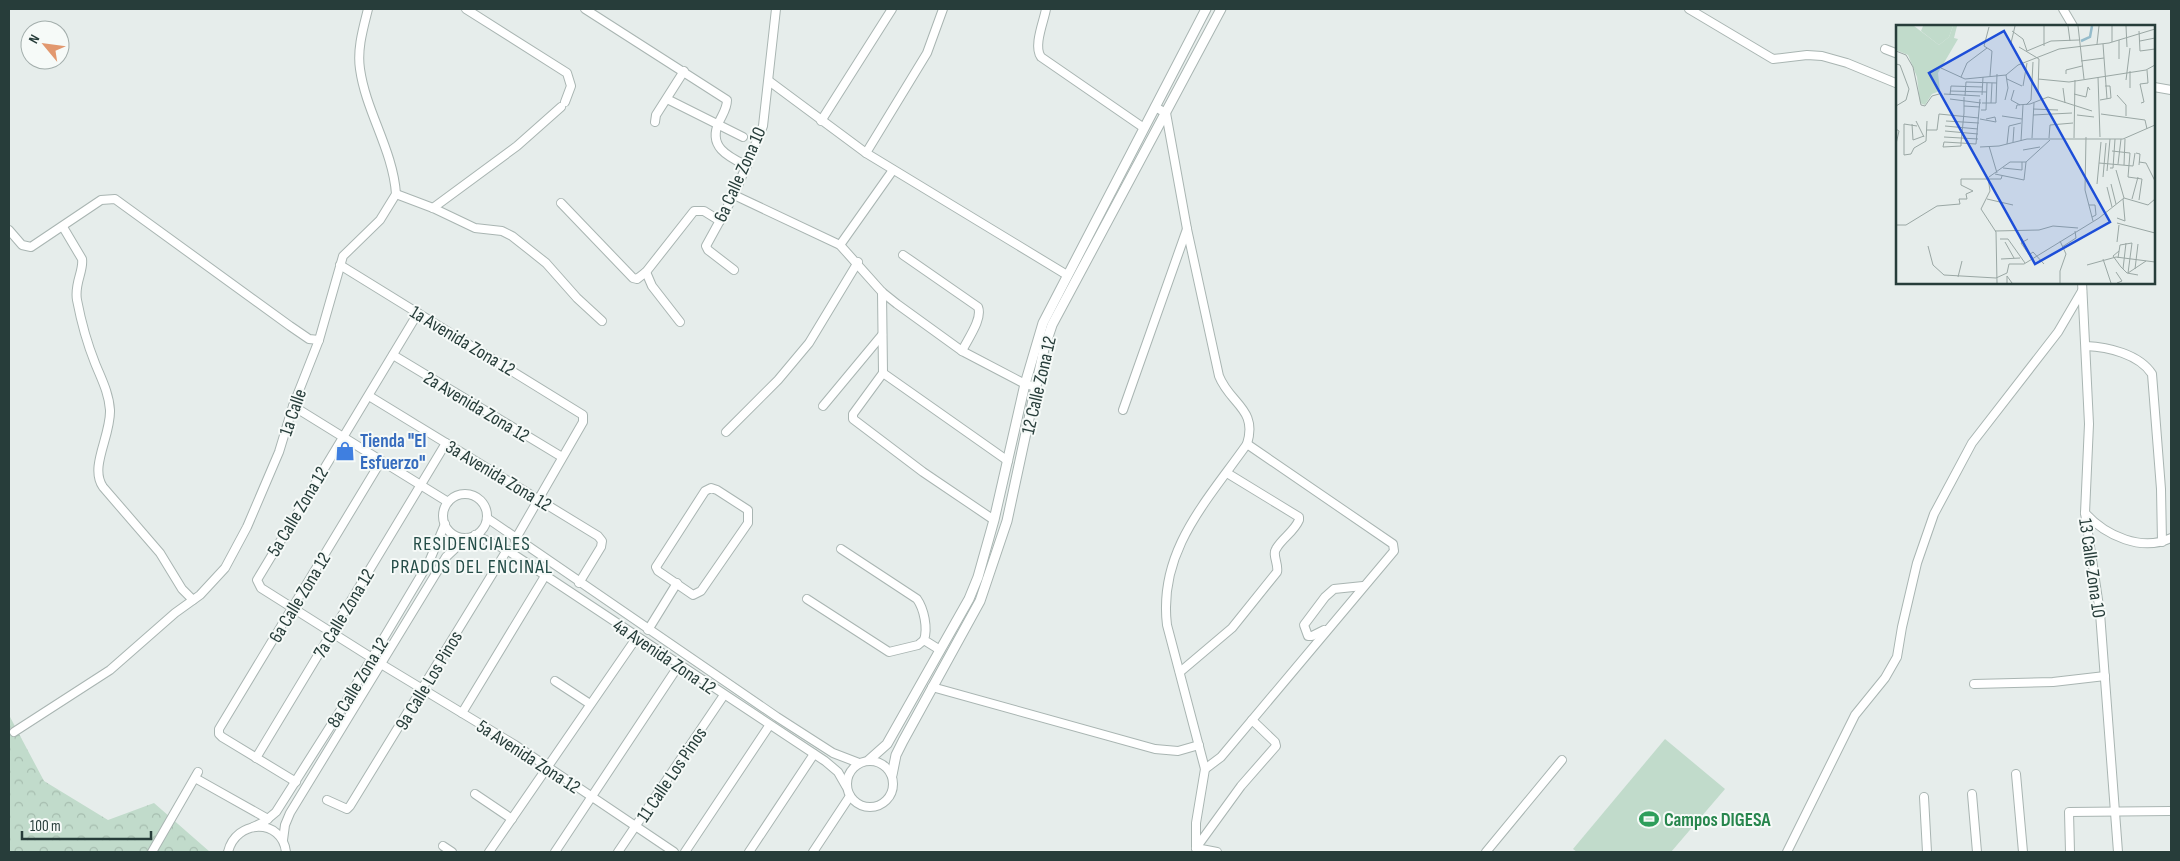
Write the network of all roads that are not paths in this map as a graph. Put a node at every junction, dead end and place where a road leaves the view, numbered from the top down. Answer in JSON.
{"nodes":[{"id":1,"x":368,"y":9,"type":"edge"},
{"id":2,"x":466,"y":9,"type":"edge"},
{"id":3,"x":585,"y":9,"type":"edge"},
{"id":4,"x":776,"y":9,"type":"edge"},
{"id":5,"x":892,"y":9,"type":"edge"},
{"id":6,"x":943,"y":9,"type":"edge"},
{"id":7,"x":1046,"y":9,"type":"edge"},
{"id":8,"x":1206,"y":9,"type":"edge"},
{"id":9,"x":1221,"y":9,"type":"edge"},
{"id":10,"x":1689,"y":9,"type":"edge"},
{"id":11,"x":2064,"y":9,"type":"edge"},
{"id":12,"x":2072,"y":25,"type":"edge"},
{"id":13,"x":1885,"y":49,"type":"dead end"},
{"id":14,"x":1896,"y":53,"type":"edge"},
{"id":15,"x":684,"y":72,"type":"junction"},
{"id":16,"x":769,"y":82,"type":"junction"},
{"id":17,"x":1896,"y":83,"type":"edge"},
{"id":18,"x":2155,"y":87,"type":"edge"},
{"id":19,"x":2171,"y":90,"type":"edge"},
{"id":20,"x":667,"y":99,"type":"junction"},
{"id":21,"x":1155,"y":107,"type":"junction"},
{"id":22,"x":1166,"y":113,"type":"junction"},
{"id":23,"x":821,"y":121,"type":"junction"},
{"id":24,"x":655,"y":122,"type":"dead end"},
{"id":25,"x":718,"y":124,"type":"junction"},
{"id":26,"x":1144,"y":128,"type":"junction"},
{"id":27,"x":744,"y":137,"type":"dead end"},
{"id":28,"x":866,"y":152,"type":"junction"},
{"id":29,"x":747,"y":166,"type":"junction"},
{"id":30,"x":893,"y":170,"type":"junction"},
{"id":31,"x":396,"y":194,"type":"junction"},
{"id":32,"x":734,"y":195,"type":"junction"},
{"id":33,"x":561,"y":203,"type":"dead end"},
{"id":34,"x":433,"y":208,"type":"junction"},
{"id":35,"x":720,"y":221,"type":"junction"},
{"id":36,"x":63,"y":227,"type":"junction"},
{"id":37,"x":1187,"y":229,"type":"junction"},
{"id":38,"x":9,"y":230,"type":"edge"},
{"id":39,"x":840,"y":245,"type":"junction"},
{"id":40,"x":903,"y":255,"type":"dead end"},
{"id":41,"x":858,"y":262,"type":"junction"},
{"id":42,"x":340,"y":265,"type":"junction"},
{"id":43,"x":734,"y":270,"type":"dead end"},
{"id":44,"x":646,"y":272,"type":"junction"},
{"id":45,"x":1067,"y":275,"type":"junction"},
{"id":46,"x":2082,"y":287,"type":"edge"},
{"id":47,"x":882,"y":292,"type":"junction"},
{"id":48,"x":418,"y":313,"type":"junction"},
{"id":49,"x":602,"y":321,"type":"dead end"},
{"id":50,"x":680,"y":322,"type":"dead end"},
{"id":51,"x":882,"y":335,"type":"junction"},
{"id":52,"x":319,"y":340,"type":"junction"},
{"id":53,"x":2086,"y":346,"type":"junction"},
{"id":54,"x":962,"y":351,"type":"junction"},
{"id":55,"x":394,"y":355,"type":"junction"},
{"id":56,"x":883,"y":374,"type":"junction"},
{"id":57,"x":1025,"y":384,"type":"junction"},
{"id":58,"x":1036,"y":387,"type":"junction"},
{"id":59,"x":369,"y":396,"type":"junction"},
{"id":60,"x":294,"y":406,"type":"junction"},
{"id":61,"x":823,"y":406,"type":"dead end"},
{"id":62,"x":1123,"y":410,"type":"dead end"},
{"id":63,"x":726,"y":432,"type":"dead end"},
{"id":64,"x":343,"y":437,"type":"junction"},
{"id":65,"x":446,"y":443,"type":"junction"},
{"id":66,"x":1247,"y":444,"type":"junction"},
{"id":67,"x":562,"y":457,"type":"junction"},
{"id":68,"x":381,"y":460,"type":"junction"},
{"id":69,"x":1008,"y":462,"type":"junction"},
{"id":70,"x":1227,"y":474,"type":"junction"},
{"id":71,"x":420,"y":485,"type":"junction"},
{"id":72,"x":538,"y":500,"type":"junction"},
{"id":73,"x":448,"y":502,"type":"junction"},
{"id":74,"x":2085,"y":514,"type":"junction"},
{"id":75,"x":487,"y":518,"type":"junction"},
{"id":76,"x":994,"y":520,"type":"junction"},
{"id":77,"x":445,"y":524,"type":"junction"},
{"id":78,"x":475,"y":536,"type":"junction"},
{"id":79,"x":466,"y":538,"type":"junction"},
{"id":80,"x":2171,"y":538,"type":"edge"},
{"id":81,"x":515,"y":540,"type":"junction"},
{"id":82,"x":2162,"y":542,"type":"junction"},
{"id":83,"x":841,"y":549,"type":"dead end"},
{"id":84,"x":507,"y":550,"type":"junction"},
{"id":85,"x":545,"y":576,"type":"junction"},
{"id":86,"x":579,"y":583,"type":"junction"},
{"id":87,"x":677,"y":583,"type":"junction"},
{"id":88,"x":1363,"y":586,"type":"junction"},
{"id":89,"x":807,"y":599,"type":"dead end"},
{"id":90,"x":193,"y":600,"type":"junction"},
{"id":91,"x":291,"y":608,"type":"junction"},
{"id":92,"x":1329,"y":627,"type":"junction"},
{"id":93,"x":648,"y":630,"type":"junction"},
{"id":94,"x":331,"y":633,"type":"junction"},
{"id":95,"x":636,"y":637,"type":"junction"},
{"id":96,"x":924,"y":640,"type":"junction"},
{"id":97,"x":940,"y":650,"type":"junction"},
{"id":98,"x":372,"y":658,"type":"junction"},
{"id":99,"x":381,"y":664,"type":"junction"},
{"id":100,"x":679,"y":665,"type":"junction"},
{"id":101,"x":1180,"y":672,"type":"junction"},
{"id":102,"x":2105,"y":676,"type":"junction"},
{"id":103,"x":556,"y":681,"type":"dead end"},
{"id":104,"x":1974,"y":684,"type":"dead end"},
{"id":105,"x":932,"y":688,"type":"junction"},
{"id":106,"x":423,"y":689,"type":"junction"},
{"id":107,"x":724,"y":695,"type":"junction"},
{"id":108,"x":590,"y":704,"type":"junction"},
{"id":109,"x":462,"y":713,"type":"junction"},
{"id":110,"x":1252,"y":720,"type":"junction"},
{"id":111,"x":769,"y":726,"type":"junction"},
{"id":112,"x":14,"y":732,"type":"dead end"},
{"id":113,"x":1199,"y":745,"type":"junction"},
{"id":114,"x":814,"y":754,"type":"junction"},
{"id":115,"x":256,"y":758,"type":"junction"},
{"id":116,"x":869,"y":760,"type":"junction"},
{"id":117,"x":1562,"y":760,"type":"dead end"},
{"id":118,"x":860,"y":763,"type":"junction"},
{"id":119,"x":547,"y":767,"type":"junction"},
{"id":120,"x":1205,"y":770,"type":"junction"},
{"id":121,"x":2016,"y":774,"type":"dead end"},
{"id":122,"x":892,"y":775,"type":"junction"},
{"id":123,"x":296,"y":782,"type":"junction"},
{"id":124,"x":846,"y":786,"type":"junction"},
{"id":125,"x":475,"y":794,"type":"dead end"},
{"id":126,"x":1972,"y":794,"type":"dead end"},
{"id":127,"x":850,"y":796,"type":"junction"},
{"id":128,"x":592,"y":797,"type":"junction"},
{"id":129,"x":1924,"y":797,"type":"dead end"},
{"id":130,"x":327,"y":800,"type":"dead end"},
{"id":131,"x":2115,"y":811,"type":"junction"},
{"id":132,"x":2171,"y":811,"type":"edge"},
{"id":133,"x":268,"y":819,"type":"junction"},
{"id":134,"x":512,"y":819,"type":"junction"},
{"id":135,"x":636,"y":826,"type":"junction"},
{"id":136,"x":253,"y":827,"type":"junction"},
{"id":137,"x":283,"y":840,"type":"junction"},
{"id":138,"x":443,"y":846,"type":"dead end"},
{"id":139,"x":1195,"y":850,"type":"edge"},
{"id":140,"x":152,"y":852,"type":"edge"},
{"id":141,"x":228,"y":852,"type":"edge"},
{"id":142,"x":286,"y":852,"type":"edge"},
{"id":143,"x":452,"y":852,"type":"edge"},
{"id":144,"x":489,"y":852,"type":"edge"},
{"id":145,"x":555,"y":852,"type":"edge"},
{"id":146,"x":618,"y":852,"type":"edge"},
{"id":147,"x":674,"y":852,"type":"edge"},
{"id":148,"x":685,"y":852,"type":"edge"},
{"id":149,"x":749,"y":852,"type":"edge"},
{"id":150,"x":812,"y":852,"type":"edge"},
{"id":151,"x":1218,"y":852,"type":"edge"},
{"id":152,"x":1486,"y":852,"type":"edge"},
{"id":153,"x":1787,"y":852,"type":"edge"},
{"id":154,"x":1927,"y":852,"type":"edge"},
{"id":155,"x":1977,"y":852,"type":"edge"},
{"id":156,"x":2023,"y":852,"type":"edge"},
{"id":157,"x":2070,"y":852,"type":"edge"},
{"id":158,"x":2118,"y":852,"type":"edge"}],
"edges":[{"from":1,"to":31,"type":"street"},
{"from":2,"to":34,"type":"street"},
{"from":3,"to":15,"type":"street"},
{"from":4,"to":16,"type":"street","name":"6a Calle Zona 10"},
{"from":5,"to":23,"type":"street"},
{"from":6,"to":28,"type":"street"},
{"from":7,"to":26,"type":"street"},
{"from":8,"to":21,"type":"street","name":"12 Calle Zona 12"},
{"from":9,"to":22,"type":"street","name":"12 Calle Zona 12"},
{"from":10,"to":17,"type":"street"},
{"from":11,"to":12,"type":"street"},
{"from":13,"to":14,"type":"street"},
{"from":15,"to":20,"type":"street"},
{"from":15,"to":25,"type":"street"},
{"from":16,"to":23,"type":"street"},
{"from":16,"to":29,"type":"street","name":"6a Calle Zona 10"},
{"from":18,"to":19,"type":"street"},
{"from":20,"to":24,"type":"street"},
{"from":20,"to":25,"type":"street"},
{"from":21,"to":22,"type":"street"},
{"from":21,"to":26,"type":"street","name":"12 Calle Zona 12"},
{"from":22,"to":37,"type":"street"},
{"from":22,"to":58,"type":"street","name":"12 Calle Zona 12"},
{"from":23,"to":28,"type":"street"},
{"from":25,"to":27,"type":"street"},
{"from":25,"to":29,"type":"street"},
{"from":26,"to":45,"type":"street","name":"12 Calle Zona 12"},
{"from":28,"to":30,"type":"street"},
{"from":29,"to":32,"type":"street","name":"6a Calle Zona 10"},
{"from":30,"to":39,"type":"street"},
{"from":30,"to":45,"type":"street"},
{"from":31,"to":34,"type":"street"},
{"from":31,"to":42,"type":"street","name":"1a Calle"},
{"from":32,"to":35,"type":"street","name":"6a Calle Zona 10"},
{"from":32,"to":39,"type":"street"},
{"from":33,"to":44,"type":"street"},
{"from":34,"to":49,"type":"street"},
{"from":35,"to":43,"type":"street","name":"6a Calle Zona 10"},
{"from":35,"to":44,"type":"street"},
{"from":36,"to":38,"type":"street"},
{"from":36,"to":52,"type":"street"},
{"from":36,"to":90,"type":"street"},
{"from":37,"to":62,"type":"street"},
{"from":37,"to":66,"type":"street"},
{"from":39,"to":41,"type":"street"},
{"from":40,"to":54,"type":"street"},
{"from":41,"to":47,"type":"street"},
{"from":41,"to":63,"type":"street"},
{"from":42,"to":48,"type":"street","name":"1a Avenida Zona 12"},
{"from":42,"to":52,"type":"street","name":"1a Calle"},
{"from":44,"to":50,"type":"street"},
{"from":45,"to":57,"type":"street","name":"12 Calle Zona 12"},
{"from":46,"to":53,"type":"street","name":"13 Calle Zona 10"},
{"from":46,"to":153,"type":"street"},
{"from":47,"to":51,"type":"street"},
{"from":47,"to":54,"type":"street"},
{"from":48,"to":55,"type":"street","name":"5a Calle Zona 12"},
{"from":48,"to":67,"type":"street","name":"1a Avenida Zona 12"},
{"from":51,"to":56,"type":"street"},
{"from":51,"to":61,"type":"street"},
{"from":52,"to":60,"type":"street","name":"1a Calle"},
{"from":53,"to":74,"type":"street","name":"13 Calle Zona 10"},
{"from":53,"to":82,"type":"street"},
{"from":54,"to":57,"type":"street"},
{"from":55,"to":59,"type":"street","name":"5a Calle Zona 12"},
{"from":55,"to":67,"type":"street","name":"2a Avenida Zona 12"},
{"from":56,"to":69,"type":"street"},
{"from":56,"to":76,"type":"street"},
{"from":57,"to":58,"type":"street"},
{"from":57,"to":69,"type":"street","name":"12 Calle Zona 12"},
{"from":58,"to":105,"type":"street","name":"12 Calle Zona 12"},
{"from":59,"to":64,"type":"street","name":"5a Calle Zona 12"},
{"from":59,"to":65,"type":"street","name":"3a Avenida Zona 12"},
{"from":60,"to":64,"type":"street"},
{"from":60,"to":90,"type":"street","name":"1a Calle"},
{"from":64,"to":68,"type":"street"},
{"from":64,"to":91,"type":"street","name":"5a Calle Zona 12"},
{"from":65,"to":71,"type":"street","name":"7a Calle Zona 12"},
{"from":65,"to":72,"type":"street","name":"3a Avenida Zona 12"},
{"from":66,"to":70,"type":"street"},
{"from":66,"to":88,"type":"street"},
{"from":67,"to":72,"type":"street"},
{"from":68,"to":71,"type":"street"},
{"from":68,"to":91,"type":"street","name":"6a Calle Zona 12"},
{"from":69,"to":76,"type":"street","name":"12 Calle Zona 12"},
{"from":70,"to":101,"type":"street"},
{"from":70,"to":101,"type":"street"},
{"from":71,"to":73,"type":"street"},
{"from":71,"to":94,"type":"street","name":"7a Calle Zona 12"},
{"from":72,"to":81,"type":"street"},
{"from":72,"to":86,"type":"street","name":"3a Avenida Zona 12"},
{"from":73,"to":75,"type":"street"},
{"from":73,"to":77,"type":"street"},
{"from":74,"to":82,"type":"street"},
{"from":74,"to":102,"type":"street","name":"13 Calle Zona 10"},
{"from":75,"to":78,"type":"street"},
{"from":75,"to":81,"type":"street","name":"4a Avenida Zona 12"},
{"from":76,"to":97,"type":"street","name":"12 Calle Zona 12"},
{"from":77,"to":79,"type":"street"},
{"from":77,"to":98,"type":"street","name":"8a Calle Zona 12"},
{"from":78,"to":79,"type":"street"},
{"from":78,"to":84,"type":"street","name":"4a Avenida Zona 12"},
{"from":79,"to":99,"type":"street","name":"8a Calle Zona 12"},
{"from":80,"to":82,"type":"street"},
{"from":81,"to":86,"type":"street","name":"4a Avenida Zona 12"},
{"from":83,"to":96,"type":"street"},
{"from":84,"to":85,"type":"street","name":"4a Avenida Zona 12"},
{"from":84,"to":106,"type":"street","name":"9a Calle Los Pinos"},
{"from":85,"to":95,"type":"street","name":"4a Avenida Zona 12"},
{"from":85,"to":109,"type":"street"},
{"from":86,"to":93,"type":"street","name":"4a Avenida Zona 12"},
{"from":87,"to":87,"type":"street"},
{"from":87,"to":93,"type":"street"},
{"from":88,"to":92,"type":"street"},
{"from":88,"to":92,"type":"street"},
{"from":89,"to":96,"type":"street"},
{"from":90,"to":112,"type":"street","name":"1a Calle"},
{"from":91,"to":94,"type":"street"},
{"from":91,"to":115,"type":"street","name":"6a Calle Zona 12"},
{"from":92,"to":110,"type":"street"},
{"from":93,"to":118,"type":"street","name":"4a Avenida Zona 12"},
{"from":94,"to":98,"type":"street"},
{"from":94,"to":115,"type":"street","name":"7a Calle Zona 12"},
{"from":95,"to":100,"type":"street","name":"4a Avenida Zona 12"},
{"from":95,"to":108,"type":"street"},
{"from":96,"to":97,"type":"street"},
{"from":97,"to":116,"type":"street","name":"12 Calle Zona 12"},
{"from":98,"to":123,"type":"street","name":"8a Calle Zona 12"},
{"from":99,"to":106,"type":"street","name":"5a Avenida Zona 12"},
{"from":99,"to":137,"type":"street","name":"8a Calle Zona 12"},
{"from":100,"to":107,"type":"street","name":"4a Avenida Zona 12"},
{"from":100,"to":128,"type":"street"},
{"from":101,"to":113,"type":"street"},
{"from":102,"to":104,"type":"street"},
{"from":102,"to":131,"type":"street","name":"13 Calle Zona 10"},
{"from":103,"to":108,"type":"street"},
{"from":105,"to":113,"type":"street"},
{"from":105,"to":122,"type":"street","name":"12 Calle Zona 12"},
{"from":106,"to":109,"type":"street","name":"5a Avenida Zona 12"},
{"from":106,"to":130,"type":"street","name":"9a Calle Los Pinos"},
{"from":107,"to":111,"type":"street","name":"4a Avenida Zona 12"},
{"from":107,"to":135,"type":"street","name":"11 Calle Los Pinos"},
{"from":108,"to":119,"type":"street"},
{"from":109,"to":119,"type":"street","name":"5a Avenida Zona 12"},
{"from":110,"to":120,"type":"street"},
{"from":110,"to":139,"type":"street"},
{"from":111,"to":114,"type":"street","name":"4a Avenida Zona 12"},
{"from":111,"to":148,"type":"street"},
{"from":113,"to":120,"type":"street"},
{"from":114,"to":124,"type":"street","name":"4a Avenida Zona 12"},
{"from":114,"to":149,"type":"street"},
{"from":115,"to":123,"type":"street"},
{"from":116,"to":118,"type":"street"},
{"from":116,"to":122,"type":"street"},
{"from":117,"to":152,"type":"street"},
{"from":118,"to":124,"type":"street"},
{"from":119,"to":128,"type":"street","name":"5a Avenida Zona 12"},
{"from":119,"to":134,"type":"street"},
{"from":120,"to":139,"type":"street"},
{"from":121,"to":156,"type":"street"},
{"from":122,"to":127,"type":"street"},
{"from":123,"to":133,"type":"street","name":"8a Calle Zona 12"},
{"from":124,"to":127,"type":"street"},
{"from":125,"to":134,"type":"street"},
{"from":126,"to":155,"type":"street"},
{"from":127,"to":150,"type":"street"},
{"from":128,"to":135,"type":"street","name":"5a Avenida Zona 12"},
{"from":128,"to":145,"type":"street"},
{"from":129,"to":154,"type":"street"},
{"from":131,"to":132,"type":"street"},
{"from":131,"to":157,"type":"street"},
{"from":131,"to":158,"type":"street","name":"13 Calle Zona 10"},
{"from":133,"to":136,"type":"street","name":"8a Calle Zona 12"},
{"from":133,"to":140,"type":"street"},
{"from":134,"to":144,"type":"street"},
{"from":135,"to":146,"type":"street","name":"11 Calle Los Pinos"},
{"from":135,"to":147,"type":"street","name":"5a Avenida Zona 12"},
{"from":136,"to":137,"type":"street"},
{"from":136,"to":141,"type":"street","name":"8a Calle Zona 12"},
{"from":137,"to":142,"type":"street"},
{"from":138,"to":143,"type":"street"},
{"from":139,"to":151,"type":"street"}]}
